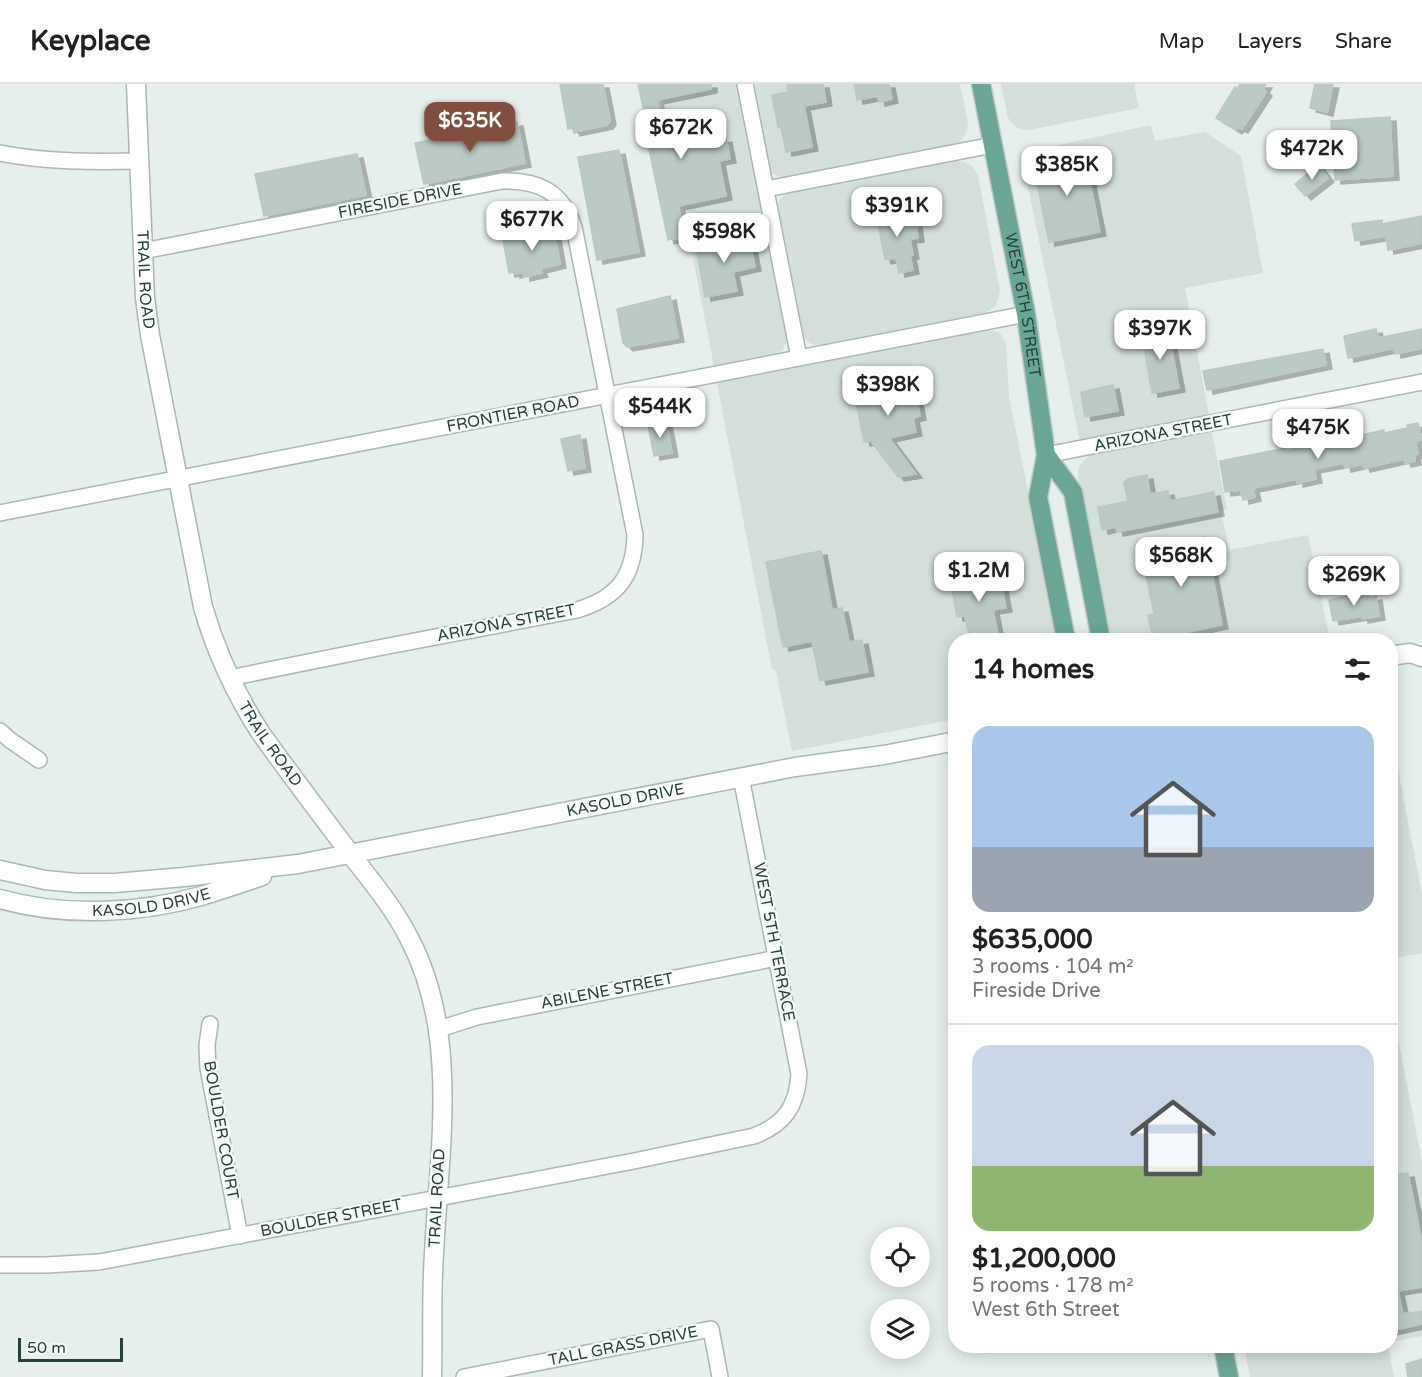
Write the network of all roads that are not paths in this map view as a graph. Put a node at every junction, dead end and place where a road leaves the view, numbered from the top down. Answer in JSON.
{"nodes":[{"id":1,"x":136,"y":84,"type":"edge"},
{"id":2,"x":745,"y":84,"type":"edge"},
{"id":3,"x":981,"y":84,"type":"edge"},
{"id":4,"x":993,"y":145,"type":"junction"},
{"id":5,"x":0,"y":153,"type":"edge"},
{"id":6,"x":139,"y":161,"type":"junction"},
{"id":7,"x":766,"y":189,"type":"junction"},
{"id":8,"x":143,"y":251,"type":"junction"},
{"id":9,"x":1026,"y":314,"type":"junction"},
{"id":10,"x":799,"y":358,"type":"junction"},
{"id":11,"x":1422,"y":382,"type":"edge"},
{"id":12,"x":607,"y":395,"type":"junction"},
{"id":13,"x":1046,"y":455,"type":"junction"},
{"id":14,"x":178,"y":479,"type":"junction"},
{"id":15,"x":0,"y":513,"type":"edge"},
{"id":16,"x":1065,"y":633,"type":"edge"},
{"id":17,"x":1100,"y":633,"type":"edge"},
{"id":18,"x":1418,"y":650,"type":"edge"},
{"id":19,"x":1398,"y":654,"type":"edge"},
{"id":20,"x":229,"y":678,"type":"junction"},
{"id":21,"x":0,"y":731,"type":"edge"},
{"id":22,"x":948,"y":743,"type":"edge"},
{"id":23,"x":39,"y":760,"type":"dead end"},
{"id":24,"x":741,"y":777,"type":"junction"},
{"id":25,"x":351,"y":854,"type":"junction"},
{"id":26,"x":298,"y":864,"type":"junction"},
{"id":27,"x":0,"y":870,"type":"edge"},
{"id":28,"x":0,"y":899,"type":"edge"},
{"id":29,"x":777,"y":958,"type":"junction"},
{"id":30,"x":210,"y":1024,"type":"dead end"},
{"id":31,"x":439,"y":1029,"type":"junction"},
{"id":32,"x":791,"y":1107,"type":"joint"},
{"id":33,"x":437,"y":1198,"type":"junction"},
{"id":34,"x":240,"y":1236,"type":"junction"},
{"id":35,"x":0,"y":1265,"type":"edge"},
{"id":36,"x":1224,"y":1353,"type":"edge"},
{"id":37,"x":432,"y":1377,"type":"edge"},
{"id":38,"x":464,"y":1377,"type":"edge"},
{"id":39,"x":720,"y":1377,"type":"edge"},
{"id":40,"x":1229,"y":1377,"type":"edge"}],
"edges":[{"from":1,"to":6,"type":"street","name":"TRAIL ROAD"},
{"from":2,"to":7,"type":"street"},
{"from":3,"to":4,"type":"main road","name":"WEST 6TH STREET"},
{"from":4,"to":7,"type":"street"},
{"from":4,"to":9,"type":"main road","name":"WEST 6TH STREET"},
{"from":5,"to":6,"type":"street"},
{"from":6,"to":8,"type":"street","name":"TRAIL ROAD"},
{"from":7,"to":10,"type":"street"},
{"from":8,"to":12,"type":"street","name":"FIRESIDE DRIVE"},
{"from":8,"to":14,"type":"street","name":"TRAIL ROAD"},
{"from":9,"to":10,"type":"street","name":"FRONTIER ROAD"},
{"from":9,"to":13,"type":"main road","name":"WEST 6TH STREET"},
{"from":10,"to":12,"type":"street","name":"FRONTIER ROAD"},
{"from":11,"to":13,"type":"street","name":"ARIZONA STREET"},
{"from":12,"to":14,"type":"street","name":"FRONTIER ROAD"},
{"from":12,"to":20,"type":"street","name":"ARIZONA STREET"},
{"from":13,"to":16,"type":"main road","name":"WEST 6TH STREET"},
{"from":13,"to":17,"type":"main road","name":"WEST 6TH STREET"},
{"from":14,"to":15,"type":"street","name":"FRONTIER ROAD"},
{"from":14,"to":20,"type":"street","name":"TRAIL ROAD"},
{"from":18,"to":19,"type":"street"},
{"from":20,"to":25,"type":"street","name":"TRAIL ROAD"},
{"from":21,"to":23,"type":"street"},
{"from":22,"to":24,"type":"street","name":"KASOLD DRIVE"},
{"from":24,"to":25,"type":"street","name":"KASOLD DRIVE"},
{"from":24,"to":29,"type":"street","name":"WEST 5TH TERRACE"},
{"from":25,"to":26,"type":"street","name":"KASOLD DRIVE"},
{"from":25,"to":31,"type":"street","name":"TRAIL ROAD"},
{"from":26,"to":27,"type":"street","name":"KASOLD DRIVE"},
{"from":26,"to":28,"type":"street","name":"KASOLD DRIVE"},
{"from":29,"to":31,"type":"street","name":"ABILENE STREET"},
{"from":29,"to":32,"type":"street","name":"WEST 5TH TERRACE"},
{"from":30,"to":34,"type":"street","name":"BOULDER COURT"},
{"from":31,"to":33,"type":"street","name":"TRAIL ROAD"},
{"from":32,"to":33,"type":"street","name":"BOULDER STREET"},
{"from":33,"to":34,"type":"street","name":"BOULDER STREET"},
{"from":33,"to":37,"type":"street","name":"TRAIL ROAD"},
{"from":34,"to":35,"type":"street","name":"BOULDER STREET"},
{"from":36,"to":40,"type":"main road"},
{"from":38,"to":39,"type":"street","name":"TALL GRASS DRIVE"}]}
